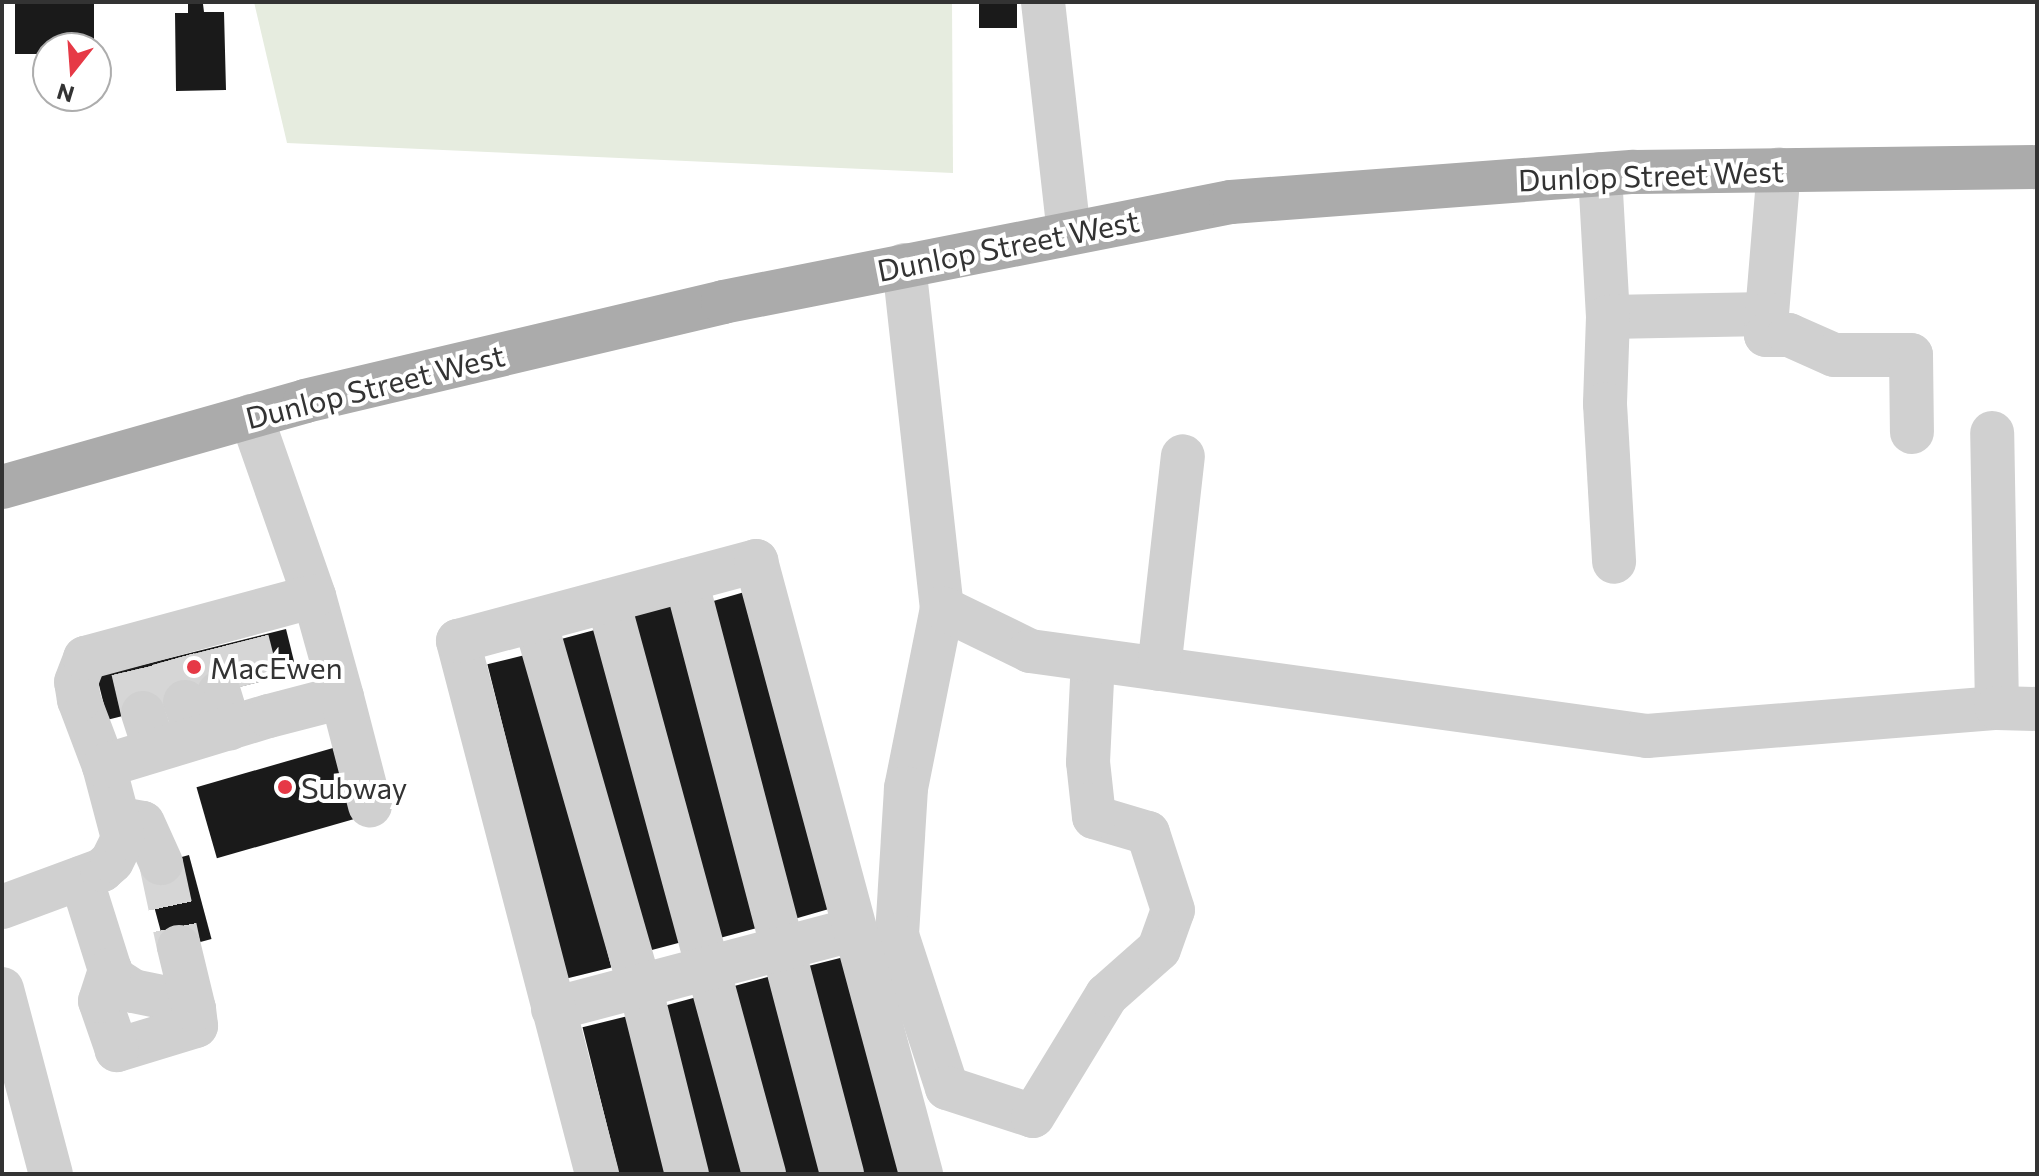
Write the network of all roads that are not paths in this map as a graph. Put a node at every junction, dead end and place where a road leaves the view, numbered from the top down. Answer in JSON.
{"nodes":[{"id":1,"x":1043,"y":2,"type":"edge"},
{"id":2,"x":2037,"y":167,"type":"edge"},
{"id":3,"x":1779,"y":169,"type":"junction"},
{"id":4,"x":1600,"y":174,"type":"junction"},
{"id":5,"x":1069,"y":233,"type":"junction"},
{"id":6,"x":904,"y":265,"type":"junction"},
{"id":7,"x":1767,"y":314,"type":"junction"},
{"id":8,"x":1608,"y":317,"type":"junction"},
{"id":9,"x":251,"y":416,"type":"junction"},
{"id":10,"x":1912,"y":432,"type":"dead end"},
{"id":11,"x":1992,"y":433,"type":"dead end"},
{"id":12,"x":1183,"y":456,"type":"dead end"},
{"id":13,"x":2,"y":487,"type":"edge"},
{"id":14,"x":1614,"y":562,"type":"dead end"},
{"id":15,"x":686,"y":580,"type":"junction"},
{"id":16,"x":314,"y":596,"type":"junction"},
{"id":17,"x":608,"y":601,"type":"junction"},
{"id":18,"x":942,"y":608,"type":"junction"},
{"id":19,"x":535,"y":621,"type":"junction"},
{"id":20,"x":1093,"y":660,"type":"junction"},
{"id":21,"x":1159,"y":669,"type":"junction"},
{"id":22,"x":342,"y":697,"type":"junction"},
{"id":23,"x":2017,"y":709,"type":"edge"},
{"id":24,"x":104,"y":766,"type":"junction"},
{"id":25,"x":370,"y":805,"type":"dead end"},
{"id":26,"x":120,"y":819,"type":"junction"},
{"id":27,"x":161,"y":863,"type":"tunnel mouth"},
{"id":28,"x":81,"y":878,"type":"junction"},
{"id":29,"x":2,"y":907,"type":"edge"},
{"id":30,"x":855,"y":929,"type":"junction"},
{"id":31,"x":179,"y":947,"type":"tunnel mouth"},
{"id":32,"x":785,"y":948,"type":"junction"},
{"id":33,"x":709,"y":968,"type":"junction"},
{"id":34,"x":110,"y":970,"type":"junction"},
{"id":35,"x":640,"y":986,"type":"junction"},
{"id":36,"x":2,"y":989,"type":"edge"},
{"id":37,"x":194,"y":1009,"type":"junction"},
{"id":38,"x":553,"y":1009,"type":"junction"},
{"id":39,"x":51,"y":1174,"type":"edge"},
{"id":40,"x":597,"y":1174,"type":"edge"},
{"id":41,"x":687,"y":1174,"type":"edge"},
{"id":42,"x":764,"y":1174,"type":"edge"},
{"id":43,"x":842,"y":1174,"type":"edge"},
{"id":44,"x":921,"y":1174,"type":"edge"}],
"edges":[{"from":1,"to":5,"type":"street"},
{"from":2,"to":3,"type":"main road","name":"Dunlop Street West"},
{"from":3,"to":4,"type":"main road","name":"Dunlop Street West"},
{"from":3,"to":7,"type":"street"},
{"from":4,"to":5,"type":"main road","name":"Dunlop Street West"},
{"from":4,"to":8,"type":"street"},
{"from":5,"to":6,"type":"main road","name":"Dunlop Street West"},
{"from":6,"to":9,"type":"main road","name":"Dunlop Street West"},
{"from":6,"to":18,"type":"street"},
{"from":7,"to":8,"type":"street"},
{"from":7,"to":10,"type":"street"},
{"from":8,"to":14,"type":"street"},
{"from":9,"to":13,"type":"main road","name":"Dunlop Street West"},
{"from":9,"to":16,"type":"street"},
{"from":11,"to":23,"type":"street"},
{"from":12,"to":21,"type":"street"},
{"from":15,"to":17,"type":"street"},
{"from":15,"to":30,"type":"street"},
{"from":15,"to":32,"type":"street"},
{"from":16,"to":22,"type":"street"},
{"from":16,"to":24,"type":"street"},
{"from":17,"to":19,"type":"street"},
{"from":17,"to":33,"type":"street"},
{"from":18,"to":20,"type":"street"},
{"from":18,"to":20,"type":"street"},
{"from":19,"to":35,"type":"street"},
{"from":19,"to":38,"type":"street"},
{"from":20,"to":21,"type":"street"},
{"from":21,"to":23,"type":"street"},
{"from":22,"to":24,"type":"street"},
{"from":22,"to":25,"type":"street"},
{"from":24,"to":26,"type":"street"},
{"from":26,"to":27,"type":"street"},
{"from":26,"to":28,"type":"street"},
{"from":28,"to":29,"type":"street"},
{"from":28,"to":34,"type":"street"},
{"from":30,"to":32,"type":"street"},
{"from":30,"to":44,"type":"street"},
{"from":31,"to":37,"type":"street"},
{"from":32,"to":33,"type":"street"},
{"from":32,"to":43,"type":"street"},
{"from":33,"to":35,"type":"street"},
{"from":33,"to":42,"type":"street"},
{"from":34,"to":37,"type":"street"},
{"from":34,"to":37,"type":"street"},
{"from":35,"to":38,"type":"street"},
{"from":35,"to":41,"type":"street"},
{"from":36,"to":39,"type":"street"},
{"from":38,"to":40,"type":"street"}]}
